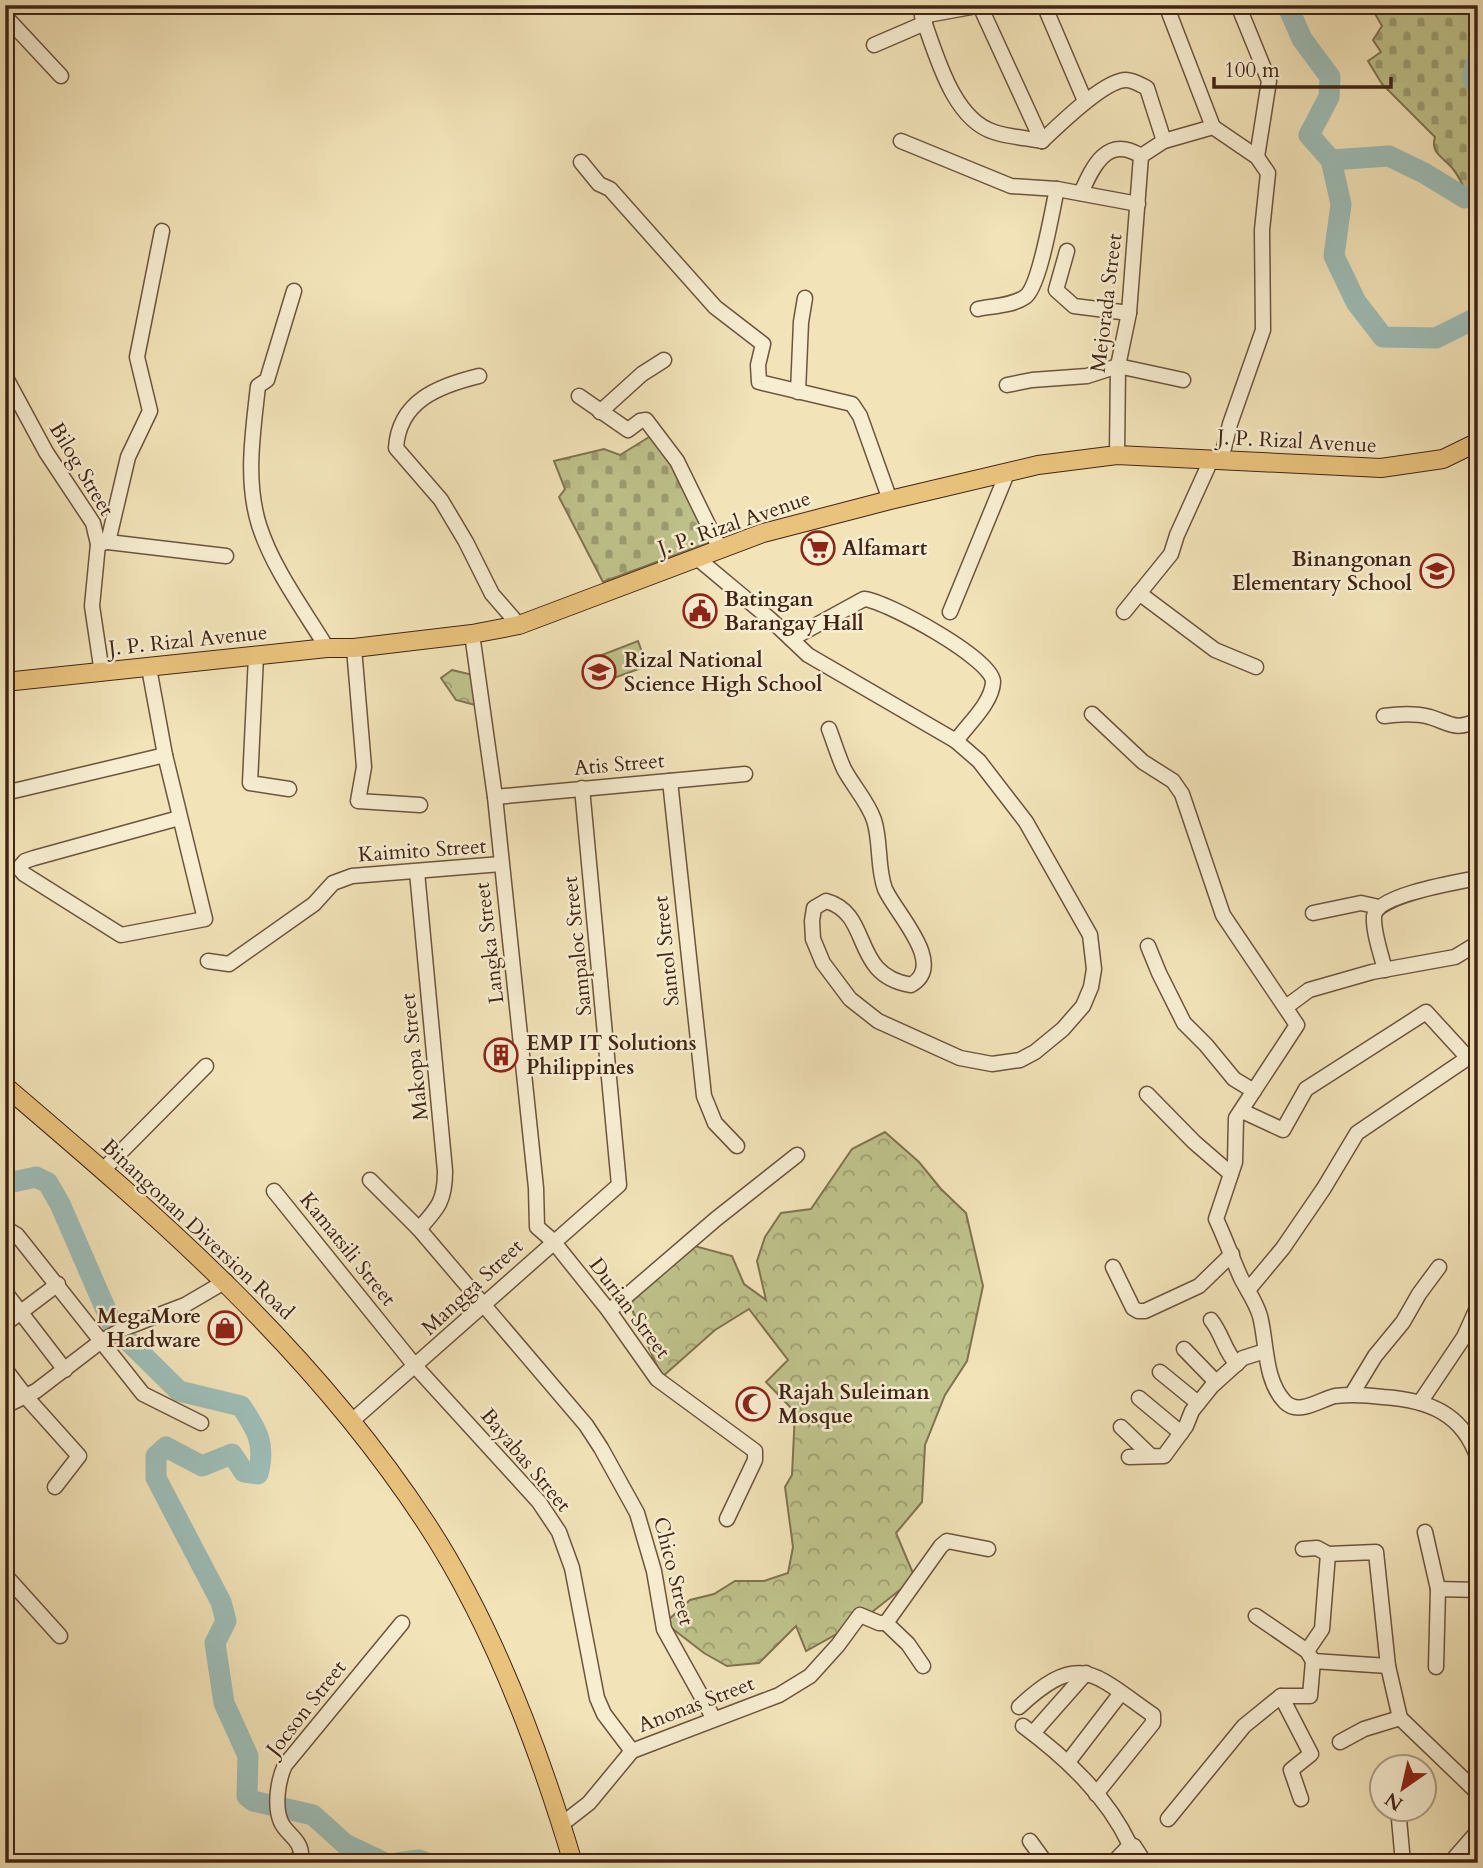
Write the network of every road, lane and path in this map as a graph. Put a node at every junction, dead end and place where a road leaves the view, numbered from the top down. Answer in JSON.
{"nodes":[{"id":1,"x":981,"y":5,"type":"edge"},
{"id":2,"x":1044,"y":5,"type":"edge"},
{"id":3,"x":1166,"y":5,"type":"edge"},
{"id":4,"x":1238,"y":5,"type":"edge"},
{"id":5,"x":5,"y":16,"type":"edge"},
{"id":6,"x":925,"y":23,"type":"junction"},
{"id":7,"x":874,"y":45,"type":"dead end"},
{"id":8,"x":61,"y":76,"type":"dead end"},
{"id":9,"x":1085,"y":101,"type":"junction"},
{"id":10,"x":1213,"y":127,"type":"junction"},
{"id":11,"x":901,"y":141,"type":"dead end"},
{"id":12,"x":1042,"y":141,"type":"junction"},
{"id":13,"x":1164,"y":141,"type":"junction"},
{"id":14,"x":1141,"y":156,"type":"junction"},
{"id":15,"x":1256,"y":157,"type":"junction"},
{"id":16,"x":580,"y":162,"type":"dead end"},
{"id":17,"x":1057,"y":189,"type":"junction"},
{"id":18,"x":1081,"y":193,"type":"junction"},
{"id":19,"x":1138,"y":204,"type":"junction"},
{"id":20,"x":162,"y":231,"type":"dead end"},
{"id":21,"x":1067,"y":251,"type":"dead end"},
{"id":22,"x":294,"y":291,"type":"dead end"},
{"id":23,"x":805,"y":298,"type":"dead end"},
{"id":24,"x":978,"y":309,"type":"dead end"},
{"id":25,"x":1129,"y":313,"type":"junction"},
{"id":26,"x":664,"y":360,"type":"dead end"},
{"id":27,"x":1118,"y":366,"type":"junction"},
{"id":28,"x":5,"y":376,"type":"edge"},
{"id":29,"x":479,"y":376,"type":"dead end"},
{"id":30,"x":1183,"y":380,"type":"dead end"},
{"id":31,"x":1007,"y":385,"type":"dead end"},
{"id":32,"x":798,"y":392,"type":"junction"},
{"id":33,"x":579,"y":397,"type":"dead end"},
{"id":34,"x":600,"y":412,"type":"junction"},
{"id":35,"x":1478,"y":442,"type":"edge"},
{"id":36,"x":1117,"y":455,"type":"junction"},
{"id":37,"x":1216,"y":460,"type":"junction"},
{"id":38,"x":1008,"y":471,"type":"junction"},
{"id":39,"x":890,"y":500,"type":"junction"},
{"id":40,"x":103,"y":543,"type":"junction"},
{"id":41,"x":720,"y":549,"type":"junction"},
{"id":42,"x":226,"y":556,"type":"dead end"},
{"id":43,"x":697,"y":558,"type":"junction"},
{"id":44,"x":1139,"y":593,"type":"junction"},
{"id":45,"x":950,"y":612,"type":"dead end"},
{"id":46,"x":1124,"y":612,"type":"dead end"},
{"id":47,"x":519,"y":625,"type":"junction"},
{"id":48,"x":472,"y":634,"type":"junction"},
{"id":49,"x":790,"y":639,"type":"junction"},
{"id":50,"x":327,"y":648,"type":"junction"},
{"id":51,"x":354,"y":648,"type":"junction"},
{"id":52,"x":256,"y":656,"type":"junction"},
{"id":53,"x":1256,"y":667,"type":"dead end"},
{"id":54,"x":149,"y":668,"type":"junction"},
{"id":55,"x":102,"y":673,"type":"junction"},
{"id":56,"x":5,"y":682,"type":"edge"},
{"id":57,"x":1092,"y":714,"type":"dead end"},
{"id":58,"x":1384,"y":716,"type":"dead end"},
{"id":59,"x":1478,"y":720,"type":"edge"},
{"id":60,"x":829,"y":729,"type":"dead end"},
{"id":61,"x":956,"y":741,"type":"junction"},
{"id":62,"x":165,"y":755,"type":"junction"},
{"id":63,"x":745,"y":774,"type":"dead end"},
{"id":64,"x":670,"y":781,"type":"junction"},
{"id":65,"x":582,"y":788,"type":"junction"},
{"id":66,"x":289,"y":789,"type":"dead end"},
{"id":67,"x":5,"y":793,"type":"edge"},
{"id":68,"x":495,"y":797,"type":"junction"},
{"id":69,"x":420,"y":805,"type":"dead end"},
{"id":70,"x":179,"y":818,"type":"junction"},
{"id":71,"x":501,"y":864,"type":"junction"},
{"id":72,"x":417,"y":872,"type":"junction"},
{"id":73,"x":1478,"y":878,"type":"edge"},
{"id":74,"x":1379,"y":907,"type":"junction"},
{"id":75,"x":1312,"y":913,"type":"dead end"},
{"id":76,"x":1148,"y":946,"type":"dead end"},
{"id":77,"x":1476,"y":947,"type":"edge"},
{"id":78,"x":208,"y":961,"type":"dead end"},
{"id":79,"x":1385,"y":970,"type":"junction"},
{"id":80,"x":1286,"y":1007,"type":"junction"},
{"id":81,"x":1473,"y":1055,"type":"edge"},
{"id":82,"x":206,"y":1066,"type":"dead end"},
{"id":83,"x":5,"y":1086,"type":"edge"},
{"id":84,"x":1254,"y":1091,"type":"junction"},
{"id":85,"x":1147,"y":1094,"type":"dead end"},
{"id":86,"x":1242,"y":1111,"type":"junction"},
{"id":87,"x":737,"y":1146,"type":"dead end"},
{"id":88,"x":797,"y":1155,"type":"dead end"},
{"id":89,"x":103,"y":1170,"type":"junction"},
{"id":90,"x":1231,"y":1174,"type":"junction"},
{"id":91,"x":370,"y":1180,"type":"dead end"},
{"id":92,"x":619,"y":1185,"type":"joint"},
{"id":93,"x":274,"y":1191,"type":"dead end"},
{"id":94,"x":419,"y":1229,"type":"junction"},
{"id":95,"x":5,"y":1238,"type":"edge"},
{"id":96,"x":553,"y":1241,"type":"junction"},
{"id":97,"x":1232,"y":1255,"type":"junction"},
{"id":98,"x":1113,"y":1267,"type":"dead end"},
{"id":99,"x":1439,"y":1267,"type":"dead end"},
{"id":100,"x":226,"y":1281,"type":"junction"},
{"id":101,"x":58,"y":1284,"type":"junction"},
{"id":102,"x":1248,"y":1290,"type":"junction"},
{"id":103,"x":5,"y":1292,"type":"edge"},
{"id":104,"x":484,"y":1306,"type":"junction"},
{"id":105,"x":1478,"y":1306,"type":"edge"},
{"id":106,"x":609,"y":1311,"type":"junction"},
{"id":107,"x":21,"y":1313,"type":"junction"},
{"id":108,"x":1211,"y":1320,"type":"dead end"},
{"id":109,"x":5,"y":1324,"type":"edge"},
{"id":110,"x":100,"y":1342,"type":"junction"},
{"id":111,"x":1184,"y":1349,"type":"dead end"},
{"id":112,"x":1265,"y":1351,"type":"junction"},
{"id":113,"x":1237,"y":1364,"type":"junction"},
{"id":114,"x":416,"y":1367,"type":"junction"},
{"id":115,"x":5,"y":1368,"type":"edge"},
{"id":116,"x":65,"y":1370,"type":"junction"},
{"id":117,"x":1160,"y":1372,"type":"dead end"},
{"id":118,"x":1216,"y":1382,"type":"junction"},
{"id":119,"x":1352,"y":1394,"type":"junction"},
{"id":120,"x":27,"y":1398,"type":"junction"},
{"id":121,"x":1139,"y":1398,"type":"dead end"},
{"id":122,"x":1421,"y":1401,"type":"junction"},
{"id":123,"x":1198,"y":1403,"type":"junction"},
{"id":124,"x":5,"y":1406,"type":"edge"},
{"id":125,"x":353,"y":1420,"type":"junction"},
{"id":126,"x":201,"y":1423,"type":"dead end"},
{"id":127,"x":1121,"y":1427,"type":"dead end"},
{"id":128,"x":1181,"y":1433,"type":"junction"},
{"id":129,"x":1475,"y":1440,"type":"edge"},
{"id":130,"x":1151,"y":1456,"type":"junction"},
{"id":131,"x":1129,"y":1457,"type":"dead end"},
{"id":132,"x":1478,"y":1459,"type":"edge"},
{"id":133,"x":55,"y":1487,"type":"dead end"},
{"id":134,"x":727,"y":1520,"type":"dead end"},
{"id":135,"x":1425,"y":1532,"type":"dead end"},
{"id":136,"x":988,"y":1549,"type":"dead end"},
{"id":137,"x":1303,"y":1549,"type":"dead end"},
{"id":138,"x":1328,"y":1554,"type":"junction"},
{"id":139,"x":5,"y":1575,"type":"edge"},
{"id":140,"x":1438,"y":1589,"type":"junction"},
{"id":141,"x":1478,"y":1590,"type":"edge"},
{"id":142,"x":1256,"y":1616,"type":"dead end"},
{"id":143,"x":402,"y":1623,"type":"dead end"},
{"id":144,"x":886,"y":1623,"type":"junction"},
{"id":145,"x":60,"y":1636,"type":"dead end"},
{"id":146,"x":1310,"y":1656,"type":"junction"},
{"id":147,"x":923,"y":1666,"type":"dead end"},
{"id":148,"x":1388,"y":1666,"type":"junction"},
{"id":149,"x":1436,"y":1667,"type":"dead end"},
{"id":150,"x":1086,"y":1674,"type":"junction"},
{"id":151,"x":1121,"y":1693,"type":"junction"},
{"id":152,"x":1280,"y":1696,"type":"junction"},
{"id":153,"x":1019,"y":1707,"type":"dead end"},
{"id":154,"x":1400,"y":1718,"type":"junction"},
{"id":155,"x":714,"y":1719,"type":"junction"},
{"id":156,"x":1340,"y":1742,"type":"dead end"},
{"id":157,"x":632,"y":1751,"type":"junction"},
{"id":158,"x":1068,"y":1762,"type":"junction"},
{"id":159,"x":1478,"y":1793,"type":"edge"},
{"id":160,"x":1096,"y":1794,"type":"junction"},
{"id":161,"x":1301,"y":1799,"type":"dead end"},
{"id":162,"x":1168,"y":1819,"type":"dead end"},
{"id":163,"x":1400,"y":1822,"type":"edge"},
{"id":164,"x":562,"y":1824,"type":"junction"},
{"id":165,"x":1478,"y":1832,"type":"edge"},
{"id":166,"x":1030,"y":1841,"type":"dead end"},
{"id":167,"x":1129,"y":1845,"type":"junction"},
{"id":168,"x":292,"y":1863,"type":"edge"},
{"id":169,"x":573,"y":1863,"type":"edge"},
{"id":170,"x":1046,"y":1863,"type":"edge"},
{"id":171,"x":1113,"y":1863,"type":"edge"},
{"id":172,"x":1145,"y":1863,"type":"edge"},
{"id":173,"x":1404,"y":1863,"type":"edge"},
{"id":174,"x":1450,"y":1863,"type":"edge"}],
"edges":[{"from":1,"to":6,"type":"street"},
{"from":1,"to":12,"type":"street"},
{"from":2,"to":9,"type":"street"},
{"from":3,"to":10,"type":"street"},
{"from":4,"to":15,"type":"street"},
{"from":5,"to":8,"type":"street"},
{"from":6,"to":7,"type":"street"},
{"from":6,"to":12,"type":"street"},
{"from":9,"to":12,"type":"street"},
{"from":9,"to":13,"type":"street"},
{"from":10,"to":13,"type":"street"},
{"from":10,"to":15,"type":"street"},
{"from":11,"to":17,"type":"street"},
{"from":13,"to":14,"type":"street"},
{"from":14,"to":18,"type":"street"},
{"from":14,"to":19,"type":"street","name":"Mejorada Street"},
{"from":15,"to":37,"type":"street"},
{"from":16,"to":32,"type":"street"},
{"from":17,"to":18,"type":"street"},
{"from":17,"to":24,"type":"street"},
{"from":18,"to":19,"type":"street"},
{"from":19,"to":25,"type":"street","name":"Mejorada Street"},
{"from":20,"to":40,"type":"street"},
{"from":21,"to":25,"type":"street"},
{"from":22,"to":50,"type":"street"},
{"from":23,"to":32,"type":"street"},
{"from":25,"to":27,"type":"street","name":"Mejorada Street"},
{"from":26,"to":34,"type":"street"},
{"from":27,"to":30,"type":"street"},
{"from":27,"to":31,"type":"street"},
{"from":27,"to":36,"type":"street","name":"Mejorada Street"},
{"from":28,"to":40,"type":"street","name":"Bilog Street"},
{"from":29,"to":47,"type":"street"},
{"from":32,"to":39,"type":"street"},
{"from":33,"to":34,"type":"street"},
{"from":34,"to":41,"type":"street"},
{"from":35,"to":37,"type":"main road","name":"J. P. Rizal Avenue"},
{"from":36,"to":37,"type":"main road","name":"J. P. Rizal Avenue"},
{"from":36,"to":38,"type":"main road","name":"J. P. Rizal Avenue"},
{"from":37,"to":44,"type":"street"},
{"from":38,"to":39,"type":"main road","name":"J. P. Rizal Avenue"},
{"from":38,"to":45,"type":"street"},
{"from":39,"to":41,"type":"main road","name":"J. P. Rizal Avenue"},
{"from":40,"to":42,"type":"street"},
{"from":40,"to":55,"type":"street","name":"Bilog Street"},
{"from":41,"to":43,"type":"main road","name":"J. P. Rizal Avenue"},
{"from":43,"to":47,"type":"main road","name":"J. P. Rizal Avenue"},
{"from":43,"to":49,"type":"street"},
{"from":44,"to":46,"type":"street"},
{"from":44,"to":53,"type":"street"},
{"from":47,"to":48,"type":"main road","name":"J. P. Rizal Avenue"},
{"from":48,"to":51,"type":"main road","name":"J. P. Rizal Avenue"},
{"from":48,"to":68,"type":"street","name":"Langka Street"},
{"from":49,"to":61,"type":"street"},
{"from":49,"to":61,"type":"street"},
{"from":50,"to":51,"type":"main road","name":"J. P. Rizal Avenue"},
{"from":50,"to":52,"type":"main road","name":"J. P. Rizal Avenue"},
{"from":51,"to":69,"type":"street"},
{"from":52,"to":54,"type":"main road","name":"J. P. Rizal Avenue"},
{"from":52,"to":66,"type":"street"},
{"from":54,"to":55,"type":"main road","name":"J. P. Rizal Avenue"},
{"from":54,"to":62,"type":"street"},
{"from":55,"to":56,"type":"main road","name":"J. P. Rizal Avenue"},
{"from":57,"to":80,"type":"street"},
{"from":58,"to":59,"type":"street"},
{"from":60,"to":61,"type":"street"},
{"from":62,"to":67,"type":"street"},
{"from":62,"to":70,"type":"street"},
{"from":63,"to":64,"type":"street","name":"Atis Street"},
{"from":64,"to":65,"type":"street","name":"Atis Street"},
{"from":64,"to":87,"type":"street","name":"Santol Street"},
{"from":65,"to":68,"type":"street","name":"Atis Street"},
{"from":65,"to":92,"type":"street","name":"Sampaloc Street"},
{"from":68,"to":71,"type":"street","name":"Langka Street"},
{"from":70,"to":70,"type":"street"},
{"from":71,"to":72,"type":"street","name":"Kaimito Street"},
{"from":71,"to":96,"type":"street","name":"Langka Street"},
{"from":72,"to":78,"type":"street","name":"Kaimito Street"},
{"from":72,"to":94,"type":"street","name":"Makopa Street"},
{"from":73,"to":74,"type":"street"},
{"from":74,"to":75,"type":"street"},
{"from":74,"to":79,"type":"street"},
{"from":76,"to":84,"type":"street"},
{"from":77,"to":79,"type":"street"},
{"from":79,"to":80,"type":"street"},
{"from":80,"to":84,"type":"street"},
{"from":81,"to":86,"type":"street"},
{"from":81,"to":102,"type":"street"},
{"from":82,"to":89,"type":"street"},
{"from":83,"to":89,"type":"main road","name":"Binangonan Diversion Road"},
{"from":84,"to":86,"type":"street"},
{"from":85,"to":90,"type":"street"},
{"from":86,"to":90,"type":"street"},
{"from":88,"to":106,"type":"street"},
{"from":89,"to":100,"type":"main road","name":"Binangonan Diversion Road"},
{"from":90,"to":97,"type":"street"},
{"from":91,"to":94,"type":"street","name":"Chico Street"},
{"from":92,"to":96,"type":"street","name":"Mangga Street"},
{"from":93,"to":114,"type":"street","name":"Kamatsili Street"},
{"from":94,"to":104,"type":"street","name":"Chico Street"},
{"from":95,"to":101,"type":"street"},
{"from":96,"to":104,"type":"street","name":"Mangga Street"},
{"from":96,"to":106,"type":"street","name":"Durian Street"},
{"from":97,"to":98,"type":"street"},
{"from":97,"to":102,"type":"street"},
{"from":99,"to":119,"type":"street"},
{"from":100,"to":110,"type":"street"},
{"from":100,"to":125,"type":"main road","name":"Binangonan Diversion Road"},
{"from":101,"to":107,"type":"street"},
{"from":101,"to":110,"type":"street"},
{"from":102,"to":112,"type":"street"},
{"from":103,"to":107,"type":"street"},
{"from":104,"to":114,"type":"street","name":"Mangga Street"},
{"from":104,"to":155,"type":"street","name":"Chico Street"},
{"from":105,"to":122,"type":"street"},
{"from":106,"to":134,"type":"street","name":"Durian Street"},
{"from":107,"to":109,"type":"street"},
{"from":107,"to":116,"type":"street"},
{"from":108,"to":113,"type":"street"},
{"from":110,"to":116,"type":"street"},
{"from":110,"to":126,"type":"street"},
{"from":111,"to":118,"type":"street"},
{"from":112,"to":113,"type":"street"},
{"from":112,"to":119,"type":"street"},
{"from":113,"to":118,"type":"street"},
{"from":114,"to":125,"type":"street","name":"Mangga Street"},
{"from":114,"to":157,"type":"street","name":"Bayabas Street"},
{"from":115,"to":120,"type":"street"},
{"from":116,"to":120,"type":"street"},
{"from":117,"to":123,"type":"street"},
{"from":118,"to":123,"type":"street"},
{"from":119,"to":122,"type":"street"},
{"from":120,"to":124,"type":"street"},
{"from":120,"to":133,"type":"street"},
{"from":121,"to":128,"type":"street"},
{"from":122,"to":129,"type":"street"},
{"from":123,"to":128,"type":"street"},
{"from":125,"to":164,"type":"main road","name":"Binangonan Diversion Road"},
{"from":127,"to":130,"type":"street"},
{"from":128,"to":130,"type":"street"},
{"from":129,"to":132,"type":"street"},
{"from":130,"to":131,"type":"street"},
{"from":135,"to":140,"type":"street"},
{"from":136,"to":144,"type":"street"},
{"from":137,"to":138,"type":"street"},
{"from":138,"to":146,"type":"street"},
{"from":138,"to":148,"type":"street"},
{"from":139,"to":145,"type":"street"},
{"from":140,"to":141,"type":"street"},
{"from":140,"to":149,"type":"street"},
{"from":142,"to":146,"type":"street"},
{"from":143,"to":168,"type":"street","name":"Jocson Street"},
{"from":144,"to":147,"type":"street"},
{"from":144,"to":155,"type":"street","name":"Anonas Street"},
{"from":146,"to":148,"type":"street"},
{"from":146,"to":152,"type":"street"},
{"from":148,"to":154,"type":"street"},
{"from":150,"to":151,"type":"street"},
{"from":150,"to":153,"type":"street"},
{"from":150,"to":158,"type":"street"},
{"from":151,"to":158,"type":"street"},
{"from":151,"to":160,"type":"street"},
{"from":152,"to":161,"type":"street"},
{"from":152,"to":162,"type":"street"},
{"from":154,"to":156,"type":"street"},
{"from":154,"to":159,"type":"street"},
{"from":155,"to":157,"type":"street","name":"Anonas Street"},
{"from":157,"to":164,"type":"street","name":"Anonas Street"},
{"from":158,"to":160,"type":"street"},
{"from":160,"to":167,"type":"street"},
{"from":163,"to":173,"type":"street"},
{"from":164,"to":169,"type":"main road","name":"Binangonan Diversion Road"},
{"from":165,"to":174,"type":"street"},
{"from":166,"to":170,"type":"street"},
{"from":167,"to":171,"type":"street"},
{"from":167,"to":172,"type":"street"}]}
